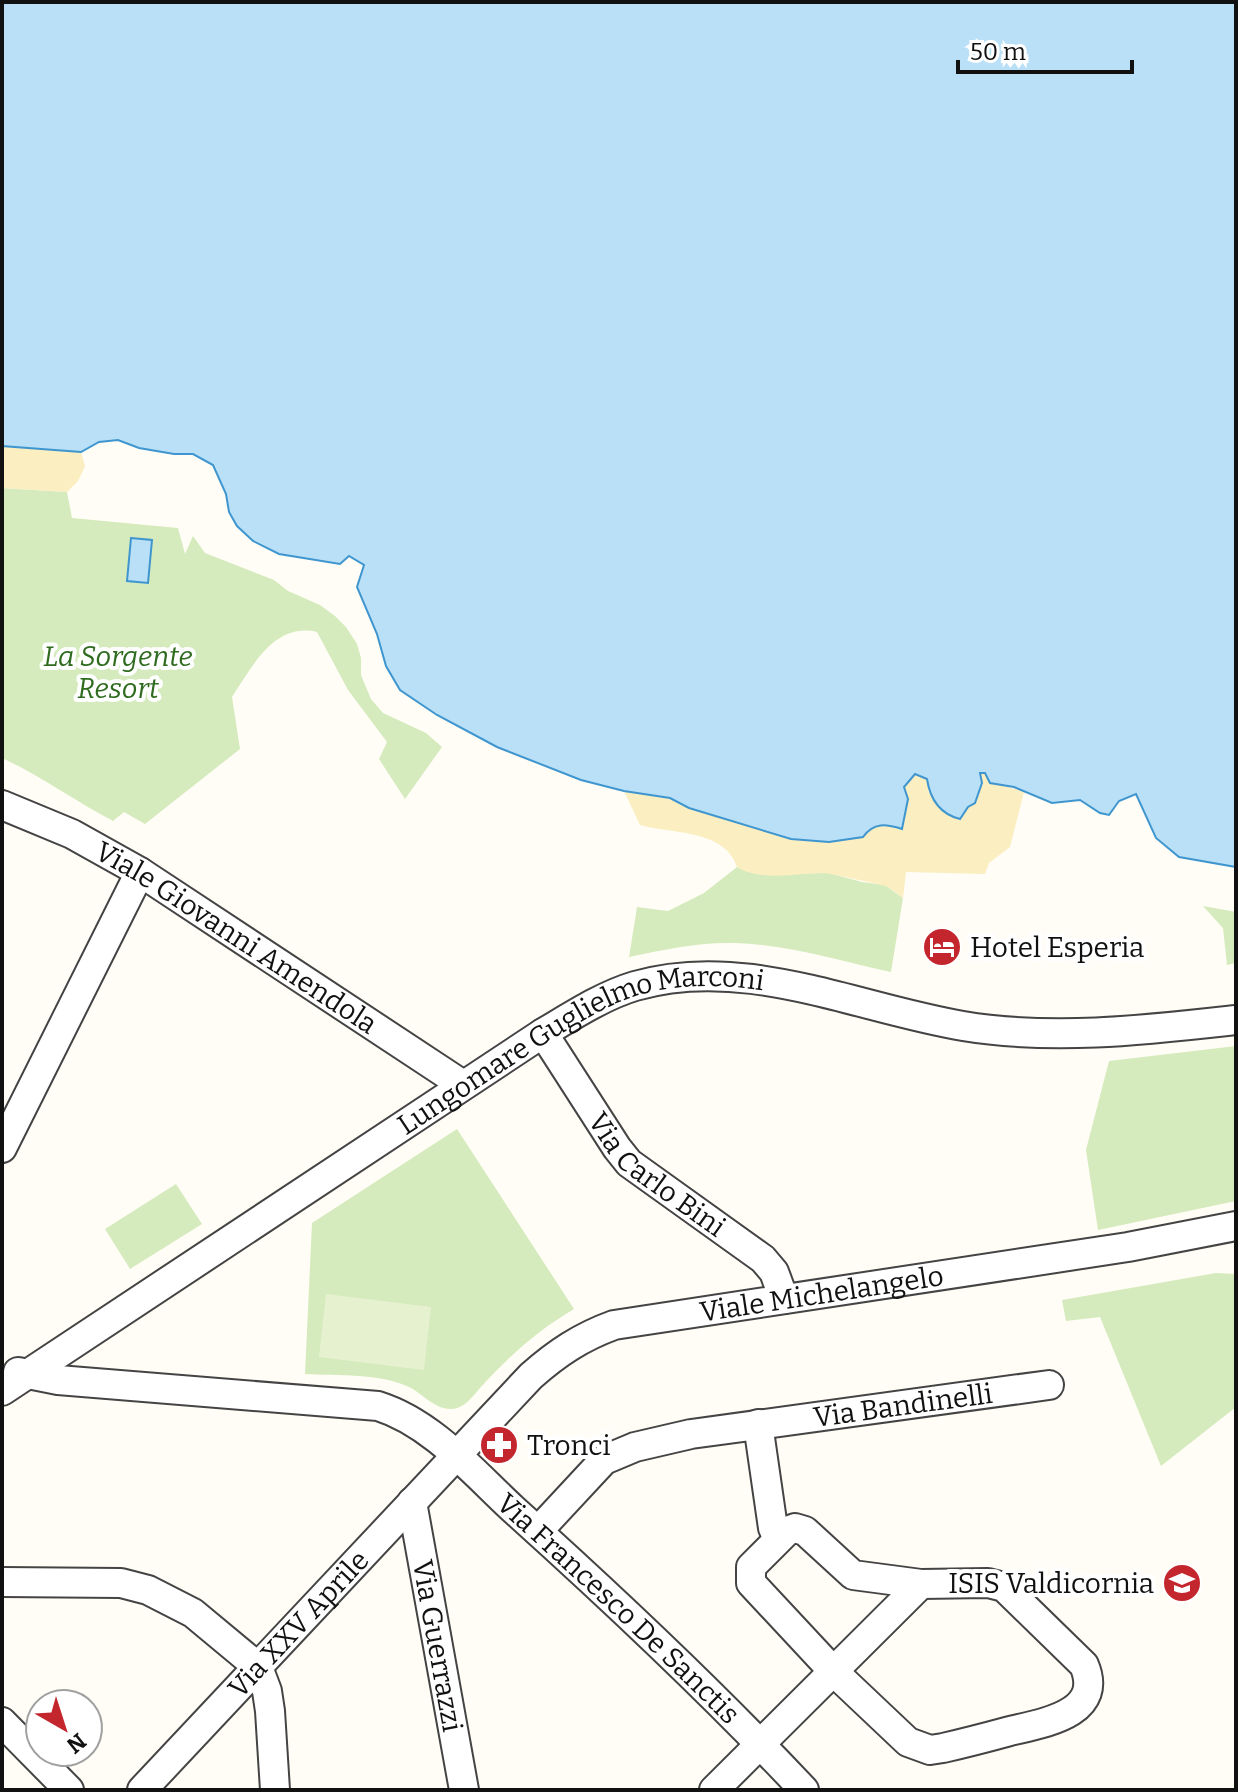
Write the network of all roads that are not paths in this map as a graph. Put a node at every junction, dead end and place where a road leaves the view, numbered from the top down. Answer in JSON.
{"nodes":[{"id":1,"x":2,"y":805,"type":"edge"},
{"id":2,"x":140,"y":872,"type":"junction"},
{"id":3,"x":1236,"y":1020,"type":"edge"},
{"id":4,"x":543,"y":1033,"type":"junction"},
{"id":5,"x":463,"y":1085,"type":"junction"},
{"id":6,"x":9,"y":1117,"type":"edge"},
{"id":7,"x":2,"y":1148,"type":"edge"},
{"id":8,"x":1236,"y":1226,"type":"edge"},
{"id":9,"x":784,"y":1299,"type":"junction"},
{"id":10,"x":65,"y":1350,"type":"junction"},
{"id":11,"x":14,"y":1371,"type":"edge"},
{"id":12,"x":101,"y":1384,"type":"junction"},
{"id":13,"x":1049,"y":1385,"type":"dead end"},
{"id":14,"x":2,"y":1391,"type":"edge"},
{"id":15,"x":758,"y":1424,"type":"junction"},
{"id":16,"x":455,"y":1456,"type":"junction"},
{"id":17,"x":412,"y":1502,"type":"junction"},
{"id":18,"x":538,"y":1531,"type":"junction"},
{"id":19,"x":778,"y":1539,"type":"junction"},
{"id":20,"x":2,"y":1582,"type":"edge"},
{"id":21,"x":921,"y":1584,"type":"junction"},
{"id":22,"x":258,"y":1667,"type":"junction"},
{"id":23,"x":834,"y":1672,"type":"junction"},
{"id":24,"x":2,"y":1722,"type":"edge"},
{"id":25,"x":760,"y":1743,"type":"junction"},
{"id":26,"x":69,"y":1790,"type":"edge"},
{"id":27,"x":142,"y":1790,"type":"edge"},
{"id":28,"x":275,"y":1790,"type":"edge"},
{"id":29,"x":464,"y":1790,"type":"edge"},
{"id":30,"x":714,"y":1790,"type":"edge"},
{"id":31,"x":804,"y":1790,"type":"edge"}],
"edges":[{"from":1,"to":2,"type":"street","name":"Viale Giovanni Amendola"},
{"from":2,"to":5,"type":"street","name":"Viale Giovanni Amendola"},
{"from":2,"to":6,"type":"street"},
{"from":3,"to":4,"type":"street","name":"Lungomare Guglielmo Marconi"},
{"from":4,"to":5,"type":"street","name":"Lungomare Guglielmo Marconi"},
{"from":4,"to":9,"type":"street","name":"Via Carlo Bini"},
{"from":5,"to":10,"type":"street","name":"Lungomare Guglielmo Marconi"},
{"from":6,"to":7,"type":"street"},
{"from":8,"to":9,"type":"street","name":"Viale Michelangelo"},
{"from":9,"to":16,"type":"street","name":"Viale Michelangelo"},
{"from":10,"to":11,"type":"street","name":"Lungomare Guglielmo Marconi"},
{"from":10,"to":12,"type":"street"},
{"from":11,"to":12,"type":"street","name":"Via Francesco De Sanctis"},
{"from":11,"to":14,"type":"street","name":"Lungomare Guglielmo Marconi"},
{"from":12,"to":16,"type":"street","name":"Via Francesco De Sanctis"},
{"from":13,"to":15,"type":"street","name":"Via Bandinelli"},
{"from":15,"to":18,"type":"street","name":"Via Bandinelli"},
{"from":15,"to":19,"type":"street"},
{"from":16,"to":17,"type":"street","name":"Via XXV Aprile"},
{"from":16,"to":18,"type":"street","name":"Via Francesco De Sanctis"},
{"from":17,"to":22,"type":"street","name":"Via XXV Aprile"},
{"from":17,"to":29,"type":"street","name":"Via Guerrazzi"},
{"from":18,"to":25,"type":"street","name":"Via Francesco De Sanctis"},
{"from":19,"to":21,"type":"street"},
{"from":19,"to":23,"type":"street"},
{"from":20,"to":22,"type":"street"},
{"from":21,"to":23,"type":"street"},
{"from":21,"to":23,"type":"street"},
{"from":22,"to":27,"type":"street","name":"Via XXV Aprile"},
{"from":22,"to":28,"type":"street"},
{"from":23,"to":25,"type":"street"},
{"from":24,"to":26,"type":"street"},
{"from":25,"to":30,"type":"street"},
{"from":25,"to":31,"type":"street","name":"Via Francesco De Sanctis"}]}
